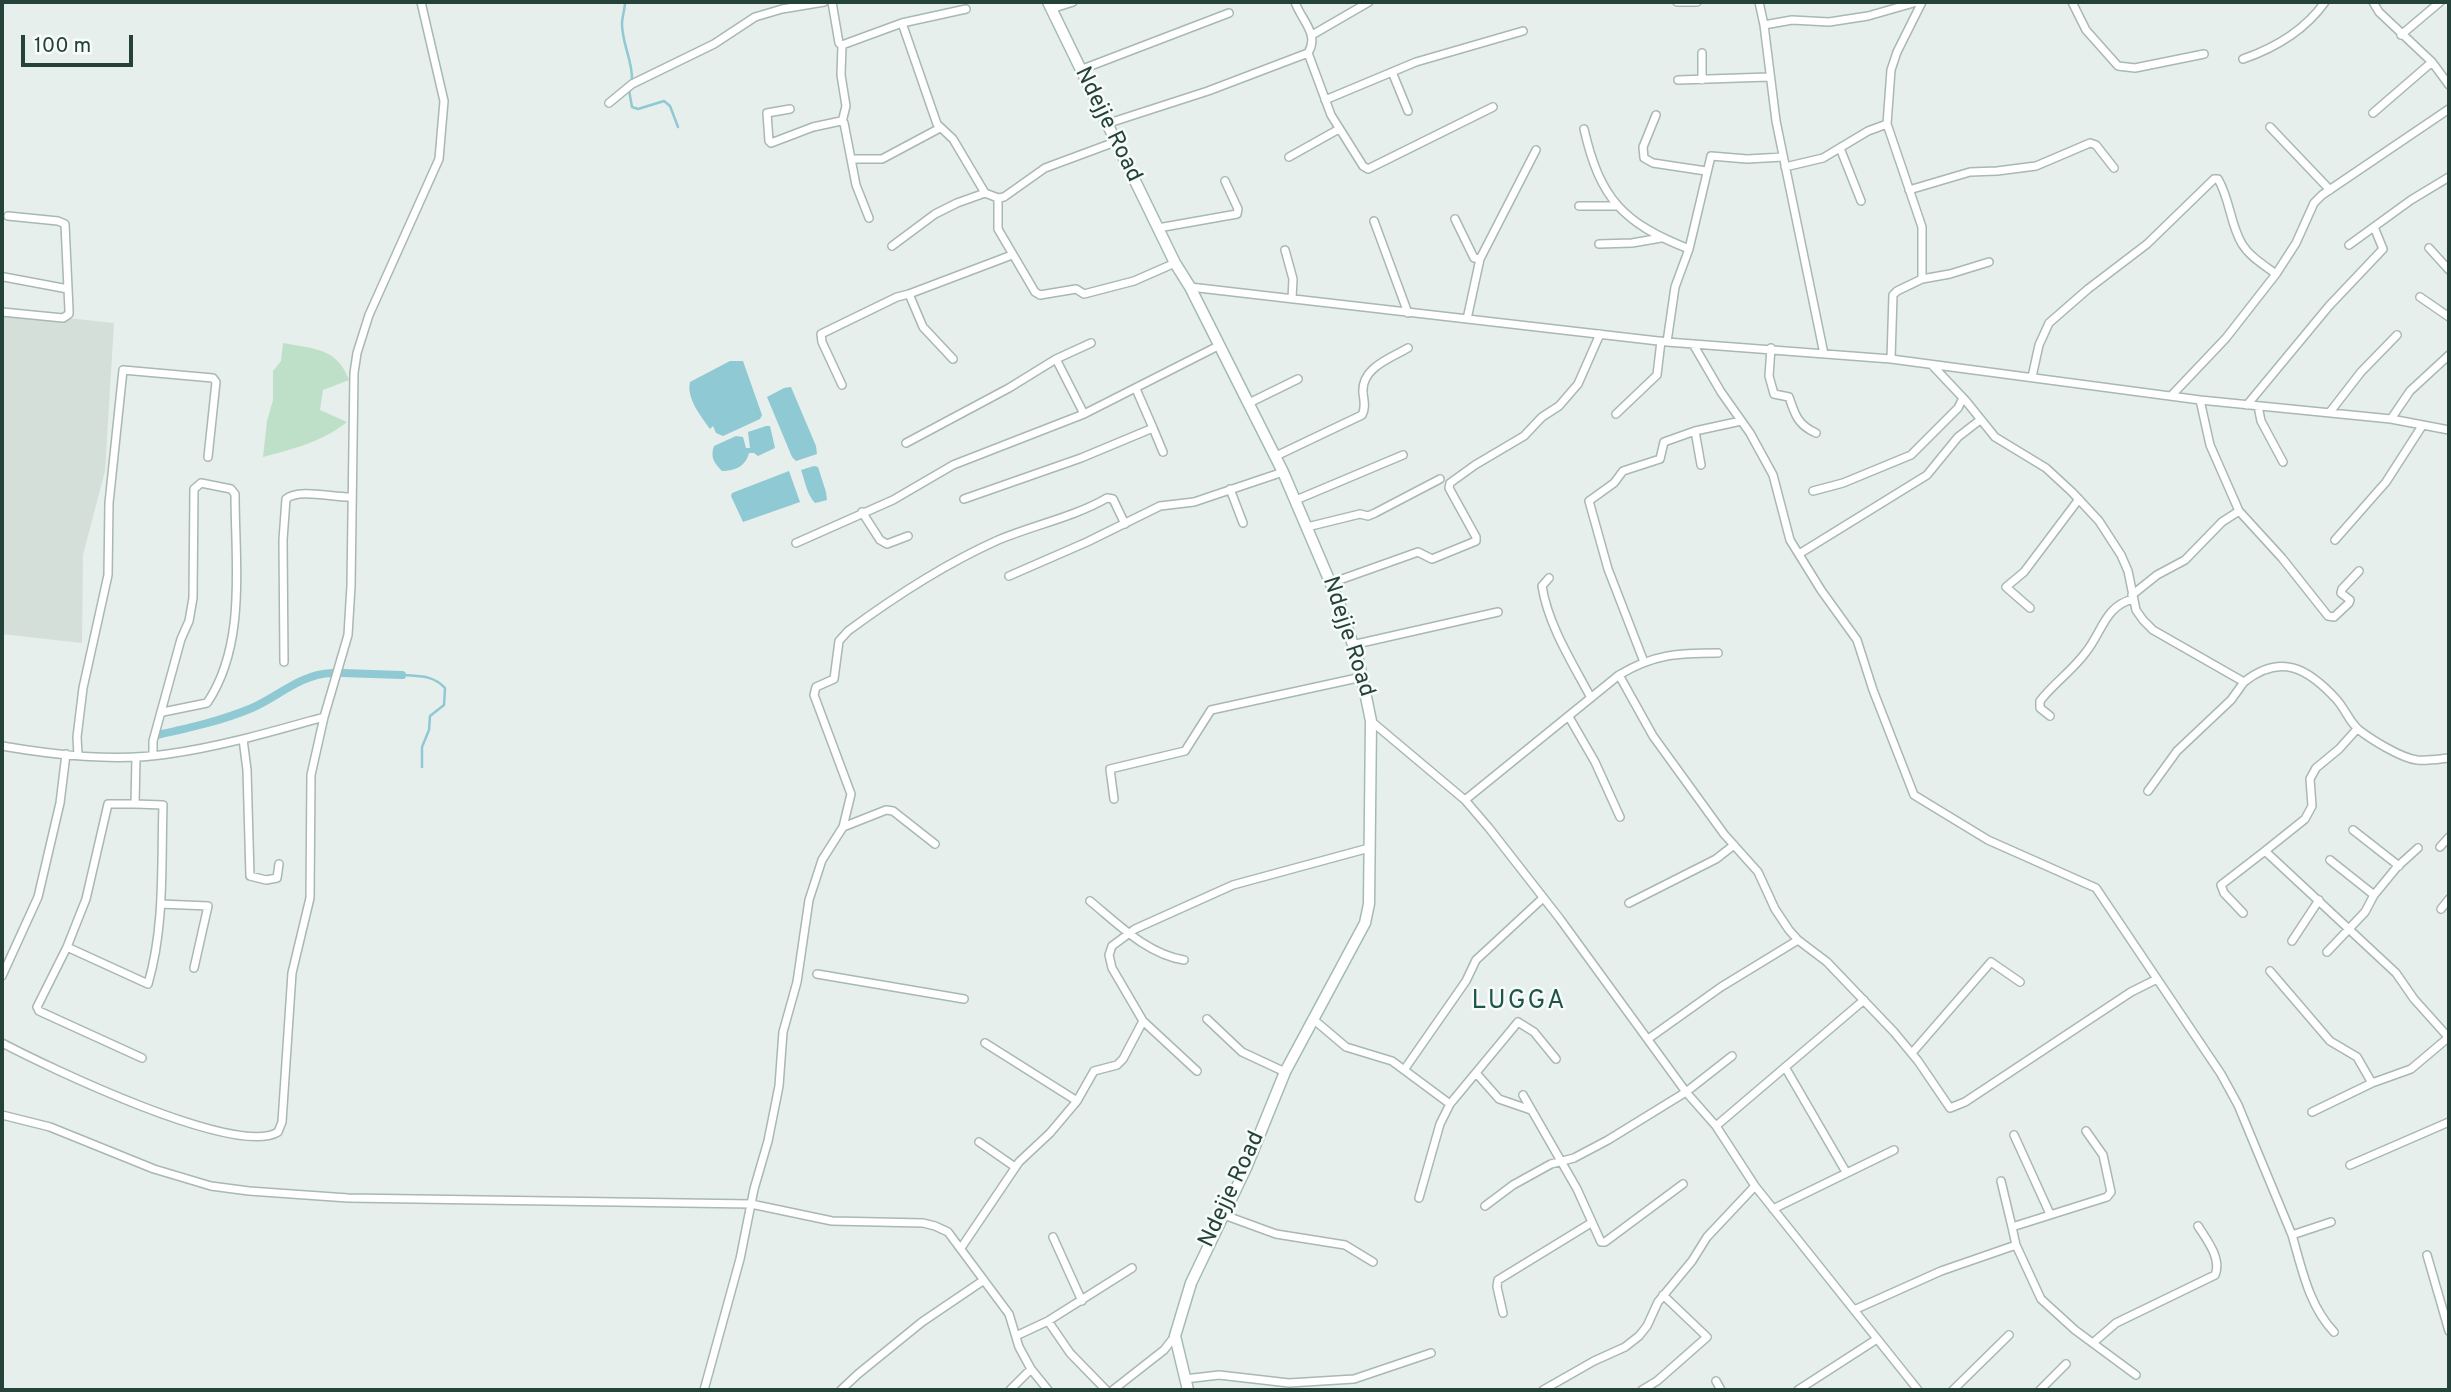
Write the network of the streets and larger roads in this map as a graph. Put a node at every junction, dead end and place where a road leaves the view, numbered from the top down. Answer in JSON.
{"nodes":[{"id":1,"x":421,"y":2,"type":"edge"},
{"id":2,"x":824,"y":2,"type":"edge"},
{"id":3,"x":832,"y":2,"type":"edge"},
{"id":4,"x":1073,"y":2,"type":"edge"},
{"id":5,"x":1296,"y":2,"type":"edge"},
{"id":6,"x":1369,"y":2,"type":"edge"},
{"id":7,"x":1676,"y":2,"type":"edge"},
{"id":8,"x":1697,"y":2,"type":"edge"},
{"id":9,"x":1759,"y":2,"type":"edge"},
{"id":10,"x":1920,"y":2,"type":"edge"},
{"id":11,"x":2072,"y":2,"type":"edge"},
{"id":12,"x":2325,"y":2,"type":"edge"},
{"id":13,"x":2373,"y":2,"type":"edge"},
{"id":14,"x":2440,"y":2,"type":"edge"},
{"id":15,"x":1049,"y":5,"type":"edge"},
{"id":16,"x":966,"y":9,"type":"dead end"},
{"id":17,"x":1229,"y":13,"type":"dead end"},
{"id":18,"x":902,"y":23,"type":"junction"},
{"id":19,"x":1764,"y":25,"type":"junction"},
{"id":20,"x":1523,"y":32,"type":"dead end"},
{"id":21,"x":2401,"y":34,"type":"junction"},
{"id":22,"x":1312,"y":35,"type":"junction"},
{"id":23,"x":842,"y":45,"type":"junction"},
{"id":24,"x":1308,"y":53,"type":"junction"},
{"id":25,"x":1702,"y":53,"type":"dead end"},
{"id":26,"x":2204,"y":54,"type":"dead end"},
{"id":27,"x":2243,"y":59,"type":"dead end"},
{"id":28,"x":2432,"y":62,"type":"junction"},
{"id":29,"x":1080,"y":70,"type":"junction"},
{"id":30,"x":1391,"y":72,"type":"junction"},
{"id":31,"x":1769,"y":77,"type":"junction"},
{"id":32,"x":1702,"y":79,"type":"junction"},
{"id":33,"x":1678,"y":80,"type":"dead end"},
{"id":34,"x":2449,"y":85,"type":"edge"},
{"id":35,"x":1325,"y":100,"type":"junction"},
{"id":36,"x":609,"y":103,"type":"dead end"},
{"id":37,"x":1493,"y":107,"type":"dead end"},
{"id":38,"x":790,"y":109,"type":"dead end"},
{"id":39,"x":2449,"y":109,"type":"edge"},
{"id":40,"x":1408,"y":111,"type":"dead end"},
{"id":41,"x":2373,"y":113,"type":"dead end"},
{"id":42,"x":1656,"y":115,"type":"dead end"},
{"id":43,"x":842,"y":122,"type":"junction"},
{"id":44,"x":1106,"y":124,"type":"junction"},
{"id":45,"x":1887,"y":124,"type":"junction"},
{"id":46,"x":2270,"y":127,"type":"dead end"},
{"id":47,"x":940,"y":128,"type":"junction"},
{"id":48,"x":1339,"y":129,"type":"junction"},
{"id":49,"x":1584,"y":129,"type":"dead end"},
{"id":50,"x":1115,"y":142,"type":"junction"},
{"id":51,"x":1840,"y":148,"type":"junction"},
{"id":52,"x":1536,"y":150,"type":"dead end"},
{"id":53,"x":1289,"y":157,"type":"dead end"},
{"id":54,"x":1783,"y":157,"type":"junction"},
{"id":55,"x":851,"y":159,"type":"junction"},
{"id":56,"x":1785,"y":167,"type":"junction"},
{"id":57,"x":2114,"y":168,"type":"dead end"},
{"id":58,"x":1706,"y":171,"type":"junction"},
{"id":59,"x":2449,"y":177,"type":"edge"},
{"id":60,"x":1225,"y":181,"type":"dead end"},
{"id":61,"x":1909,"y":190,"type":"junction"},
{"id":62,"x":2330,"y":190,"type":"junction"},
{"id":63,"x":985,"y":193,"type":"junction"},
{"id":64,"x":998,"y":198,"type":"junction"},
{"id":65,"x":1861,"y":201,"type":"dead end"},
{"id":66,"x":1579,"y":206,"type":"dead end"},
{"id":67,"x":1616,"y":206,"type":"junction"},
{"id":68,"x":8,"y":216,"type":"dead end"},
{"id":69,"x":869,"y":218,"type":"dead end"},
{"id":70,"x":1455,"y":219,"type":"dead end"},
{"id":71,"x":1374,"y":221,"type":"dead end"},
{"id":72,"x":2374,"y":227,"type":"junction"},
{"id":73,"x":1158,"y":228,"type":"junction"},
{"id":74,"x":1661,"y":238,"type":"junction"},
{"id":75,"x":1599,"y":244,"type":"dead end"},
{"id":76,"x":2349,"y":245,"type":"dead end"},
{"id":77,"x":892,"y":246,"type":"dead end"},
{"id":78,"x":2429,"y":248,"type":"dead end"},
{"id":79,"x":1689,"y":249,"type":"junction"},
{"id":80,"x":1285,"y":250,"type":"dead end"},
{"id":81,"x":1012,"y":255,"type":"junction"},
{"id":82,"x":1480,"y":259,"type":"junction"},
{"id":83,"x":1989,"y":262,"type":"dead end"},
{"id":84,"x":1175,"y":263,"type":"junction"},
{"id":85,"x":2449,"y":270,"type":"edge"},
{"id":86,"x":2277,"y":274,"type":"junction"},
{"id":87,"x":5,"y":277,"type":"dead end"},
{"id":88,"x":1922,"y":279,"type":"junction"},
{"id":89,"x":1190,"y":287,"type":"junction"},
{"id":90,"x":68,"y":289,"type":"junction"},
{"id":91,"x":909,"y":294,"type":"junction"},
{"id":92,"x":2420,"y":297,"type":"dead end"},
{"id":93,"x":1292,"y":299,"type":"junction"},
{"id":94,"x":2,"y":312,"type":"edge"},
{"id":95,"x":1408,"y":313,"type":"junction"},
{"id":96,"x":2449,"y":317,"type":"edge"},
{"id":97,"x":1467,"y":319,"type":"junction"},
{"id":98,"x":1601,"y":334,"type":"junction"},
{"id":99,"x":2397,"y":335,"type":"dead end"},
{"id":100,"x":1664,"y":341,"type":"junction"},
{"id":101,"x":1091,"y":343,"type":"dead end"},
{"id":102,"x":1693,"y":344,"type":"junction"},
{"id":103,"x":1220,"y":345,"type":"junction"},
{"id":104,"x":1408,"y":348,"type":"dead end"},
{"id":105,"x":1771,"y":348,"type":"junction"},
{"id":106,"x":1824,"y":354,"type":"junction"},
{"id":107,"x":2449,"y":355,"type":"edge"},
{"id":108,"x":953,"y":359,"type":"dead end"},
{"id":109,"x":1056,"y":359,"type":"junction"},
{"id":110,"x":1891,"y":359,"type":"junction"},
{"id":111,"x":1931,"y":365,"type":"junction"},
{"id":112,"x":2032,"y":377,"type":"junction"},
{"id":113,"x":1298,"y":379,"type":"dead end"},
{"id":114,"x":842,"y":385,"type":"dead end"},
{"id":115,"x":1136,"y":389,"type":"junction"},
{"id":116,"x":2171,"y":396,"type":"junction"},
{"id":117,"x":1963,"y":398,"type":"junction"},
{"id":118,"x":2200,"y":400,"type":"junction"},
{"id":119,"x":1249,"y":403,"type":"junction"},
{"id":120,"x":2247,"y":405,"type":"junction"},
{"id":121,"x":2258,"y":406,"type":"junction"},
{"id":122,"x":2330,"y":412,"type":"junction"},
{"id":123,"x":1084,"y":414,"type":"junction"},
{"id":124,"x":1616,"y":414,"type":"dead end"},
{"id":125,"x":2391,"y":419,"type":"junction"},
{"id":126,"x":1980,"y":420,"type":"junction"},
{"id":127,"x":1741,"y":421,"type":"junction"},
{"id":128,"x":2422,"y":426,"type":"junction"},
{"id":129,"x":1153,"y":428,"type":"junction"},
{"id":130,"x":2449,"y":430,"type":"edge"},
{"id":131,"x":1695,"y":431,"type":"junction"},
{"id":132,"x":1816,"y":433,"type":"dead end"},
{"id":133,"x":906,"y":443,"type":"dead end"},
{"id":134,"x":1163,"y":452,"type":"dead end"},
{"id":135,"x":1403,"y":455,"type":"dead end"},
{"id":136,"x":208,"y":457,"type":"dead end"},
{"id":137,"x":1274,"y":457,"type":"junction"},
{"id":138,"x":2283,"y":462,"type":"dead end"},
{"id":139,"x":1701,"y":465,"type":"dead end"},
{"id":140,"x":1283,"y":472,"type":"junction"},
{"id":141,"x":1440,"y":479,"type":"dead end"},
{"id":142,"x":1230,"y":489,"type":"junction"},
{"id":143,"x":1813,"y":491,"type":"dead end"},
{"id":144,"x":352,"y":497,"type":"junction"},
{"id":145,"x":964,"y":499,"type":"dead end"},
{"id":146,"x":2079,"y":499,"type":"junction"},
{"id":147,"x":1296,"y":500,"type":"junction"},
{"id":148,"x":2239,"y":511,"type":"junction"},
{"id":149,"x":862,"y":512,"type":"junction"},
{"id":150,"x":1243,"y":523,"type":"dead end"},
{"id":151,"x":1125,"y":524,"type":"junction"},
{"id":152,"x":1307,"y":527,"type":"junction"},
{"id":153,"x":908,"y":536,"type":"dead end"},
{"id":154,"x":2335,"y":540,"type":"dead end"},
{"id":155,"x":796,"y":543,"type":"dead end"},
{"id":156,"x":1799,"y":554,"type":"junction"},
{"id":157,"x":2359,"y":571,"type":"dead end"},
{"id":158,"x":1009,"y":576,"type":"dead end"},
{"id":159,"x":1549,"y":578,"type":"dead end"},
{"id":160,"x":1331,"y":583,"type":"junction"},
{"id":161,"x":2133,"y":597,"type":"junction"},
{"id":162,"x":2030,"y":608,"type":"dead end"},
{"id":163,"x":1498,"y":612,"type":"dead end"},
{"id":164,"x":1352,"y":645,"type":"junction"},
{"id":165,"x":1718,"y":653,"type":"dead end"},
{"id":166,"x":284,"y":662,"type":"dead end"},
{"id":167,"x":1644,"y":662,"type":"junction"},
{"id":168,"x":1619,"y":675,"type":"junction"},
{"id":169,"x":1362,"y":677,"type":"junction"},
{"id":170,"x":2244,"y":682,"type":"junction"},
{"id":171,"x":1591,"y":698,"type":"junction"},
{"id":172,"x":163,"y":712,"type":"junction"},
{"id":173,"x":2050,"y":716,"type":"dead end"},
{"id":174,"x":324,"y":717,"type":"junction"},
{"id":175,"x":1569,"y":717,"type":"junction"},
{"id":176,"x":1371,"y":721,"type":"junction"},
{"id":177,"x":2357,"y":729,"type":"junction"},
{"id":178,"x":243,"y":738,"type":"junction"},
{"id":179,"x":2,"y":746,"type":"edge"},
{"id":180,"x":66,"y":754,"type":"junction"},
{"id":181,"x":78,"y":755,"type":"junction"},
{"id":182,"x":153,"y":755,"type":"junction"},
{"id":183,"x":136,"y":757,"type":"junction"},
{"id":184,"x":2449,"y":758,"type":"edge"},
{"id":185,"x":2148,"y":791,"type":"dead end"},
{"id":186,"x":1114,"y":799,"type":"dead end"},
{"id":187,"x":1465,"y":800,"type":"junction"},
{"id":188,"x":135,"y":804,"type":"junction"},
{"id":189,"x":1620,"y":817,"type":"dead end"},
{"id":190,"x":844,"y":827,"type":"junction"},
{"id":191,"x":2353,"y":830,"type":"dead end"},
{"id":192,"x":2449,"y":837,"type":"edge"},
{"id":193,"x":935,"y":844,"type":"dead end"},
{"id":194,"x":1734,"y":845,"type":"junction"},
{"id":195,"x":2440,"y":847,"type":"dead end"},
{"id":196,"x":1369,"y":848,"type":"junction"},
{"id":197,"x":2418,"y":848,"type":"dead end"},
{"id":198,"x":2265,"y":851,"type":"junction"},
{"id":199,"x":2330,"y":860,"type":"dead end"},
{"id":200,"x":279,"y":864,"type":"dead end"},
{"id":201,"x":2399,"y":866,"type":"junction"},
{"id":202,"x":2374,"y":895,"type":"junction"},
{"id":203,"x":1543,"y":898,"type":"junction"},
{"id":204,"x":2449,"y":899,"type":"edge"},
{"id":205,"x":2319,"y":900,"type":"junction"},
{"id":206,"x":1090,"y":901,"type":"dead end"},
{"id":207,"x":1629,"y":903,"type":"dead end"},
{"id":208,"x":161,"y":904,"type":"junction"},
{"id":209,"x":2441,"y":909,"type":"dead end"},
{"id":210,"x":2243,"y":913,"type":"dead end"},
{"id":211,"x":2350,"y":929,"type":"junction"},
{"id":212,"x":1128,"y":933,"type":"junction"},
{"id":213,"x":1798,"y":940,"type":"junction"},
{"id":214,"x":2292,"y":941,"type":"dead end"},
{"id":215,"x":67,"y":947,"type":"junction"},
{"id":216,"x":2327,"y":953,"type":"dead end"},
{"id":217,"x":1184,"y":961,"type":"dead end"},
{"id":218,"x":194,"y":968,"type":"dead end"},
{"id":219,"x":2270,"y":971,"type":"dead end"},
{"id":220,"x":817,"y":974,"type":"dead end"},
{"id":221,"x":2,"y":976,"type":"edge"},
{"id":222,"x":2157,"y":979,"type":"junction"},
{"id":223,"x":2020,"y":982,"type":"dead end"},
{"id":224,"x":964,"y":999,"type":"dead end"},
{"id":225,"x":1864,"y":1000,"type":"junction"},
{"id":226,"x":1207,"y":1018,"type":"dead end"},
{"id":227,"x":1313,"y":1019,"type":"junction"},
{"id":228,"x":1143,"y":1021,"type":"junction"},
{"id":229,"x":2449,"y":1037,"type":"edge"},
{"id":230,"x":1648,"y":1039,"type":"junction"},
{"id":231,"x":2,"y":1043,"type":"edge"},
{"id":232,"x":985,"y":1043,"type":"dead end"},
{"id":233,"x":1912,"y":1053,"type":"junction"},
{"id":234,"x":1731,"y":1056,"type":"dead end"},
{"id":235,"x":142,"y":1058,"type":"dead end"},
{"id":236,"x":1556,"y":1059,"type":"dead end"},
{"id":237,"x":1785,"y":1067,"type":"junction"},
{"id":238,"x":1404,"y":1070,"type":"junction"},
{"id":239,"x":1197,"y":1071,"type":"dead end"},
{"id":240,"x":1284,"y":1072,"type":"junction"},
{"id":241,"x":1476,"y":1073,"type":"junction"},
{"id":242,"x":2372,"y":1083,"type":"junction"},
{"id":243,"x":1686,"y":1092,"type":"junction"},
{"id":244,"x":1523,"y":1095,"type":"dead end"},
{"id":245,"x":1077,"y":1101,"type":"junction"},
{"id":246,"x":1450,"y":1104,"type":"junction"},
{"id":247,"x":1532,"y":1111,"type":"junction"},
{"id":248,"x":2312,"y":1112,"type":"dead end"},
{"id":249,"x":2,"y":1115,"type":"edge"},
{"id":250,"x":2449,"y":1122,"type":"edge"},
{"id":251,"x":1716,"y":1126,"type":"junction"},
{"id":252,"x":2086,"y":1131,"type":"dead end"},
{"id":253,"x":2014,"y":1135,"type":"dead end"},
{"id":254,"x":979,"y":1142,"type":"dead end"},
{"id":255,"x":1894,"y":1150,"type":"dead end"},
{"id":256,"x":1561,"y":1163,"type":"junction"},
{"id":257,"x":2350,"y":1166,"type":"dead end"},
{"id":258,"x":1015,"y":1167,"type":"junction"},
{"id":259,"x":1846,"y":1172,"type":"junction"},
{"id":260,"x":2001,"y":1181,"type":"dead end"},
{"id":261,"x":1683,"y":1184,"type":"dead end"},
{"id":262,"x":1755,"y":1186,"type":"junction"},
{"id":263,"x":1419,"y":1198,"type":"dead end"},
{"id":264,"x":751,"y":1204,"type":"junction"},
{"id":265,"x":1485,"y":1206,"type":"dead end"},
{"id":266,"x":1773,"y":1209,"type":"junction"},
{"id":267,"x":2050,"y":1214,"type":"junction"},
{"id":268,"x":1224,"y":1215,"type":"junction"},
{"id":269,"x":2331,"y":1222,"type":"dead end"},
{"id":270,"x":1591,"y":1223,"type":"junction"},
{"id":271,"x":2198,"y":1226,"type":"dead end"},
{"id":272,"x":2012,"y":1227,"type":"junction"},
{"id":273,"x":2292,"y":1236,"type":"junction"},
{"id":274,"x":1053,"y":1237,"type":"dead end"},
{"id":275,"x":2016,"y":1245,"type":"junction"},
{"id":276,"x":961,"y":1248,"type":"junction"},
{"id":277,"x":2427,"y":1255,"type":"dead end"},
{"id":278,"x":1373,"y":1262,"type":"dead end"},
{"id":279,"x":1132,"y":1268,"type":"dead end"},
{"id":280,"x":984,"y":1280,"type":"junction"},
{"id":281,"x":1663,"y":1295,"type":"junction"},
{"id":282,"x":1082,"y":1301,"type":"junction"},
{"id":283,"x":1854,"y":1310,"type":"junction"},
{"id":284,"x":1503,"y":1313,"type":"dead end"},
{"id":285,"x":1048,"y":1321,"type":"junction"},
{"id":286,"x":2449,"y":1331,"type":"edge"},
{"id":287,"x":2334,"y":1332,"type":"dead end"},
{"id":288,"x":2009,"y":1335,"type":"dead end"},
{"id":289,"x":1016,"y":1336,"type":"junction"},
{"id":290,"x":1175,"y":1336,"type":"junction"},
{"id":291,"x":1877,"y":1339,"type":"junction"},
{"id":292,"x":2094,"y":1342,"type":"junction"},
{"id":293,"x":1431,"y":1353,"type":"dead end"},
{"id":294,"x":2066,"y":1364,"type":"dead end"},
{"id":295,"x":1031,"y":1369,"type":"junction"},
{"id":296,"x":2136,"y":1375,"type":"dead end"},
{"id":297,"x":1185,"y":1379,"type":"junction"},
{"id":298,"x":1716,"y":1381,"type":"dead end"},
{"id":299,"x":704,"y":1390,"type":"edge"},
{"id":300,"x":841,"y":1390,"type":"edge"},
{"id":301,"x":1010,"y":1390,"type":"edge"},
{"id":302,"x":1048,"y":1390,"type":"edge"},
{"id":303,"x":1106,"y":1390,"type":"edge"},
{"id":304,"x":1113,"y":1390,"type":"edge"},
{"id":305,"x":1188,"y":1390,"type":"edge"},
{"id":306,"x":1543,"y":1390,"type":"edge"},
{"id":307,"x":1642,"y":1390,"type":"edge"},
{"id":308,"x":1721,"y":1390,"type":"edge"},
{"id":309,"x":1798,"y":1390,"type":"edge"},
{"id":310,"x":1918,"y":1390,"type":"edge"},
{"id":311,"x":1953,"y":1390,"type":"edge"},
{"id":312,"x":2040,"y":1390,"type":"edge"}],
"edges":[{"from":1,"to":144,"type":"street"},
{"from":2,"to":36,"type":"street"},
{"from":3,"to":23,"type":"street"},
{"from":4,"to":15,"type":"street"},
{"from":5,"to":22,"type":"street"},
{"from":6,"to":22,"type":"street"},
{"from":7,"to":8,"type":"street"},
{"from":9,"to":19,"type":"street"},
{"from":10,"to":19,"type":"street"},
{"from":10,"to":45,"type":"street"},
{"from":11,"to":26,"type":"street"},
{"from":12,"to":27,"type":"street"},
{"from":13,"to":21,"type":"street"},
{"from":14,"to":21,"type":"street"},
{"from":15,"to":29,"type":"street","name":"Ndejje Road"},
{"from":16,"to":18,"type":"street"},
{"from":17,"to":29,"type":"street"},
{"from":18,"to":23,"type":"street"},
{"from":18,"to":47,"type":"street"},
{"from":19,"to":31,"type":"street"},
{"from":20,"to":30,"type":"street"},
{"from":21,"to":28,"type":"street"},
{"from":22,"to":24,"type":"street"},
{"from":23,"to":43,"type":"street"},
{"from":24,"to":35,"type":"street"},
{"from":24,"to":44,"type":"street"},
{"from":25,"to":32,"type":"street"},
{"from":28,"to":34,"type":"street"},
{"from":28,"to":41,"type":"street"},
{"from":29,"to":44,"type":"street","name":"Ndejje Road"},
{"from":30,"to":35,"type":"street"},
{"from":30,"to":40,"type":"street"},
{"from":31,"to":32,"type":"street"},
{"from":31,"to":54,"type":"street"},
{"from":32,"to":33,"type":"street"},
{"from":35,"to":48,"type":"street"},
{"from":37,"to":48,"type":"street"},
{"from":38,"to":43,"type":"street"},
{"from":39,"to":62,"type":"street"},
{"from":42,"to":58,"type":"street"},
{"from":43,"to":55,"type":"street"},
{"from":44,"to":50,"type":"street","name":"Ndejje Road"},
{"from":45,"to":51,"type":"street"},
{"from":45,"to":61,"type":"street"},
{"from":46,"to":62,"type":"street"},
{"from":47,"to":55,"type":"street"},
{"from":47,"to":63,"type":"street"},
{"from":48,"to":53,"type":"street"},
{"from":49,"to":67,"type":"street"},
{"from":50,"to":64,"type":"street"},
{"from":50,"to":73,"type":"street","name":"Ndejje Road"},
{"from":51,"to":56,"type":"street"},
{"from":51,"to":65,"type":"street"},
{"from":52,"to":82,"type":"street"},
{"from":54,"to":56,"type":"street"},
{"from":54,"to":58,"type":"street"},
{"from":55,"to":69,"type":"street"},
{"from":56,"to":106,"type":"street"},
{"from":57,"to":61,"type":"street"},
{"from":58,"to":79,"type":"street"},
{"from":59,"to":72,"type":"street"},
{"from":60,"to":73,"type":"street"},
{"from":61,"to":88,"type":"street"},
{"from":62,"to":86,"type":"street"},
{"from":63,"to":64,"type":"street"},
{"from":63,"to":77,"type":"street"},
{"from":64,"to":81,"type":"street"},
{"from":66,"to":67,"type":"street"},
{"from":67,"to":74,"type":"street"},
{"from":68,"to":90,"type":"street"},
{"from":70,"to":82,"type":"street"},
{"from":71,"to":95,"type":"street"},
{"from":72,"to":76,"type":"street"},
{"from":72,"to":120,"type":"street"},
{"from":73,"to":84,"type":"street","name":"Ndejje Road"},
{"from":74,"to":75,"type":"street"},
{"from":74,"to":79,"type":"street"},
{"from":78,"to":85,"type":"street"},
{"from":79,"to":100,"type":"street"},
{"from":80,"to":93,"type":"street"},
{"from":81,"to":84,"type":"street"},
{"from":81,"to":91,"type":"street"},
{"from":82,"to":97,"type":"street"},
{"from":83,"to":88,"type":"street"},
{"from":84,"to":89,"type":"street","name":"Ndejje Road"},
{"from":86,"to":112,"type":"street"},
{"from":86,"to":116,"type":"street"},
{"from":87,"to":90,"type":"street"},
{"from":88,"to":110,"type":"street"},
{"from":89,"to":93,"type":"street"},
{"from":89,"to":103,"type":"street","name":"Ndejje Road"},
{"from":90,"to":94,"type":"street"},
{"from":91,"to":108,"type":"street"},
{"from":91,"to":114,"type":"street"},
{"from":92,"to":96,"type":"street"},
{"from":93,"to":95,"type":"street"},
{"from":95,"to":97,"type":"street"},
{"from":97,"to":98,"type":"street"},
{"from":98,"to":100,"type":"street"},
{"from":98,"to":160,"type":"street"},
{"from":99,"to":122,"type":"street"},
{"from":100,"to":102,"type":"street"},
{"from":100,"to":124,"type":"street"},
{"from":101,"to":109,"type":"street"},
{"from":102,"to":105,"type":"street"},
{"from":102,"to":127,"type":"street"},
{"from":103,"to":115,"type":"street"},
{"from":103,"to":119,"type":"street","name":"Ndejje Road"},
{"from":104,"to":137,"type":"street"},
{"from":105,"to":106,"type":"street"},
{"from":105,"to":132,"type":"street"},
{"from":106,"to":110,"type":"street"},
{"from":107,"to":125,"type":"street"},
{"from":109,"to":123,"type":"street"},
{"from":109,"to":133,"type":"street"},
{"from":110,"to":111,"type":"street"},
{"from":111,"to":112,"type":"street"},
{"from":111,"to":117,"type":"street"},
{"from":112,"to":116,"type":"street"},
{"from":113,"to":119,"type":"street"},
{"from":115,"to":123,"type":"street"},
{"from":115,"to":129,"type":"street"},
{"from":116,"to":118,"type":"street"},
{"from":117,"to":126,"type":"street"},
{"from":117,"to":143,"type":"street"},
{"from":118,"to":120,"type":"street"},
{"from":118,"to":148,"type":"street"},
{"from":119,"to":137,"type":"street","name":"Ndejje Road"},
{"from":120,"to":121,"type":"street"},
{"from":121,"to":122,"type":"street"},
{"from":121,"to":138,"type":"street"},
{"from":122,"to":125,"type":"street"},
{"from":123,"to":149,"type":"street"},
{"from":125,"to":128,"type":"street"},
{"from":126,"to":146,"type":"street"},
{"from":126,"to":156,"type":"street"},
{"from":127,"to":131,"type":"street"},
{"from":127,"to":156,"type":"street"},
{"from":128,"to":130,"type":"street"},
{"from":128,"to":154,"type":"street"},
{"from":129,"to":134,"type":"street"},
{"from":129,"to":145,"type":"street"},
{"from":131,"to":139,"type":"street"},
{"from":131,"to":167,"type":"street"},
{"from":135,"to":147,"type":"street"},
{"from":136,"to":181,"type":"street"},
{"from":137,"to":140,"type":"street","name":"Ndejje Road"},
{"from":140,"to":142,"type":"street"},
{"from":140,"to":147,"type":"street","name":"Ndejje Road"},
{"from":141,"to":152,"type":"street"},
{"from":142,"to":150,"type":"street"},
{"from":142,"to":151,"type":"street"},
{"from":144,"to":166,"type":"street"},
{"from":144,"to":174,"type":"street"},
{"from":146,"to":161,"type":"street"},
{"from":146,"to":162,"type":"street"},
{"from":147,"to":152,"type":"street","name":"Ndejje Road"},
{"from":148,"to":157,"type":"street"},
{"from":148,"to":161,"type":"street"},
{"from":149,"to":153,"type":"street"},
{"from":149,"to":155,"type":"street"},
{"from":151,"to":158,"type":"street"},
{"from":151,"to":190,"type":"street"},
{"from":152,"to":160,"type":"street","name":"Ndejje Road"},
{"from":156,"to":222,"type":"street"},
{"from":159,"to":171,"type":"street"},
{"from":160,"to":164,"type":"street","name":"Ndejje Road"},
{"from":161,"to":170,"type":"street"},
{"from":161,"to":173,"type":"street"},
{"from":163,"to":164,"type":"street"},
{"from":164,"to":169,"type":"street","name":"Ndejje Road"},
{"from":165,"to":167,"type":"street"},
{"from":167,"to":168,"type":"street"},
{"from":168,"to":171,"type":"street"},
{"from":168,"to":194,"type":"street"},
{"from":169,"to":176,"type":"street","name":"Ndejje Road"},
{"from":169,"to":186,"type":"street"},
{"from":170,"to":177,"type":"street"},
{"from":170,"to":185,"type":"street"},
{"from":171,"to":175,"type":"street"},
{"from":172,"to":172,"type":"street"},
{"from":172,"to":182,"type":"street"},
{"from":174,"to":178,"type":"street"},
{"from":174,"to":231,"type":"street"},
{"from":175,"to":187,"type":"street"},
{"from":175,"to":189,"type":"street"},
{"from":176,"to":187,"type":"street"},
{"from":176,"to":196,"type":"street","name":"Ndejje Road"},
{"from":177,"to":184,"type":"street"},
{"from":177,"to":198,"type":"street"},
{"from":178,"to":182,"type":"street"},
{"from":178,"to":200,"type":"street"},
{"from":179,"to":180,"type":"street"},
{"from":180,"to":181,"type":"street"},
{"from":180,"to":221,"type":"street"},
{"from":181,"to":183,"type":"street"},
{"from":182,"to":183,"type":"street"},
{"from":183,"to":188,"type":"street"},
{"from":187,"to":203,"type":"street"},
{"from":188,"to":208,"type":"street"},
{"from":188,"to":215,"type":"street"},
{"from":190,"to":193,"type":"street"},
{"from":190,"to":264,"type":"street"},
{"from":191,"to":201,"type":"street"},
{"from":192,"to":195,"type":"street"},
{"from":194,"to":207,"type":"street"},
{"from":194,"to":213,"type":"street"},
{"from":196,"to":212,"type":"street"},
{"from":196,"to":227,"type":"street","name":"Ndejje Road"},
{"from":197,"to":201,"type":"street"},
{"from":198,"to":205,"type":"street"},
{"from":198,"to":210,"type":"street"},
{"from":199,"to":202,"type":"street"},
{"from":201,"to":202,"type":"street"},
{"from":202,"to":211,"type":"street"},
{"from":203,"to":230,"type":"street"},
{"from":203,"to":238,"type":"street"},
{"from":204,"to":209,"type":"street"},
{"from":205,"to":211,"type":"street"},
{"from":205,"to":214,"type":"street"},
{"from":206,"to":212,"type":"street"},
{"from":208,"to":215,"type":"street"},
{"from":208,"to":218,"type":"street"},
{"from":211,"to":216,"type":"street"},
{"from":211,"to":229,"type":"street"},
{"from":212,"to":217,"type":"street"},
{"from":212,"to":228,"type":"street"},
{"from":213,"to":225,"type":"street"},
{"from":213,"to":230,"type":"street"},
{"from":215,"to":235,"type":"street"},
{"from":219,"to":242,"type":"street"},
{"from":220,"to":224,"type":"street"},
{"from":222,"to":233,"type":"street"},
{"from":222,"to":273,"type":"street"},
{"from":223,"to":233,"type":"street"},
{"from":225,"to":233,"type":"street"},
{"from":225,"to":237,"type":"street"},
{"from":226,"to":240,"type":"street"},
{"from":227,"to":238,"type":"street"},
{"from":227,"to":240,"type":"street","name":"Ndejje Road"},
{"from":228,"to":239,"type":"street"},
{"from":228,"to":245,"type":"street"},
{"from":229,"to":242,"type":"street"},
{"from":230,"to":243,"type":"street"},
{"from":232,"to":245,"type":"street"},
{"from":234,"to":243,"type":"street"},
{"from":236,"to":241,"type":"street"},
{"from":237,"to":251,"type":"street"},
{"from":237,"to":259,"type":"street"},
{"from":238,"to":246,"type":"street"},
{"from":240,"to":268,"type":"street","name":"Ndejje Road"},
{"from":241,"to":246,"type":"street"},
{"from":241,"to":247,"type":"street"},
{"from":242,"to":248,"type":"street"},
{"from":243,"to":251,"type":"street"},
{"from":243,"to":256,"type":"street"},
{"from":244,"to":247,"type":"street"},
{"from":245,"to":258,"type":"street"},
{"from":246,"to":263,"type":"street"},
{"from":247,"to":256,"type":"street"},
{"from":249,"to":264,"type":"street"},
{"from":250,"to":257,"type":"street"},
{"from":251,"to":262,"type":"street"},
{"from":252,"to":267,"type":"street"},
{"from":253,"to":267,"type":"street"},
{"from":254,"to":258,"type":"street"},
{"from":255,"to":259,"type":"street"},
{"from":256,"to":265,"type":"street"},
{"from":256,"to":270,"type":"street"},
{"from":258,"to":276,"type":"street"},
{"from":259,"to":266,"type":"street"},
{"from":260,"to":272,"type":"street"},
{"from":261,"to":270,"type":"street"},
{"from":262,"to":266,"type":"street"},
{"from":262,"to":281,"type":"street"},
{"from":264,"to":276,"type":"street"},
{"from":264,"to":299,"type":"street"},
{"from":266,"to":283,"type":"street"},
{"from":267,"to":272,"type":"street"},
{"from":268,"to":278,"type":"street"},
{"from":268,"to":290,"type":"street","name":"Ndejje Road"},
{"from":269,"to":273,"type":"street"},
{"from":270,"to":284,"type":"street"},
{"from":271,"to":292,"type":"street"},
{"from":272,"to":275,"type":"street"},
{"from":273,"to":287,"type":"street"},
{"from":274,"to":282,"type":"street"},
{"from":275,"to":283,"type":"street"},
{"from":275,"to":292,"type":"street"},
{"from":276,"to":280,"type":"street"},
{"from":277,"to":286,"type":"street"},
{"from":279,"to":282,"type":"street"},
{"from":280,"to":289,"type":"street"},
{"from":280,"to":300,"type":"street"},
{"from":281,"to":306,"type":"street"},
{"from":281,"to":307,"type":"street"},
{"from":282,"to":285,"type":"street"},
{"from":283,"to":291,"type":"street"},
{"from":285,"to":289,"type":"street"},
{"from":285,"to":303,"type":"street"},
{"from":288,"to":311,"type":"street"},
{"from":289,"to":295,"type":"street"},
{"from":290,"to":297,"type":"street"},
{"from":290,"to":304,"type":"street"},
{"from":291,"to":309,"type":"street"},
{"from":291,"to":310,"type":"street"},
{"from":292,"to":296,"type":"street"},
{"from":293,"to":297,"type":"street"},
{"from":294,"to":312,"type":"street"},
{"from":295,"to":301,"type":"street"},
{"from":295,"to":302,"type":"street"},
{"from":297,"to":305,"type":"street"},
{"from":298,"to":308,"type":"street"}]}
